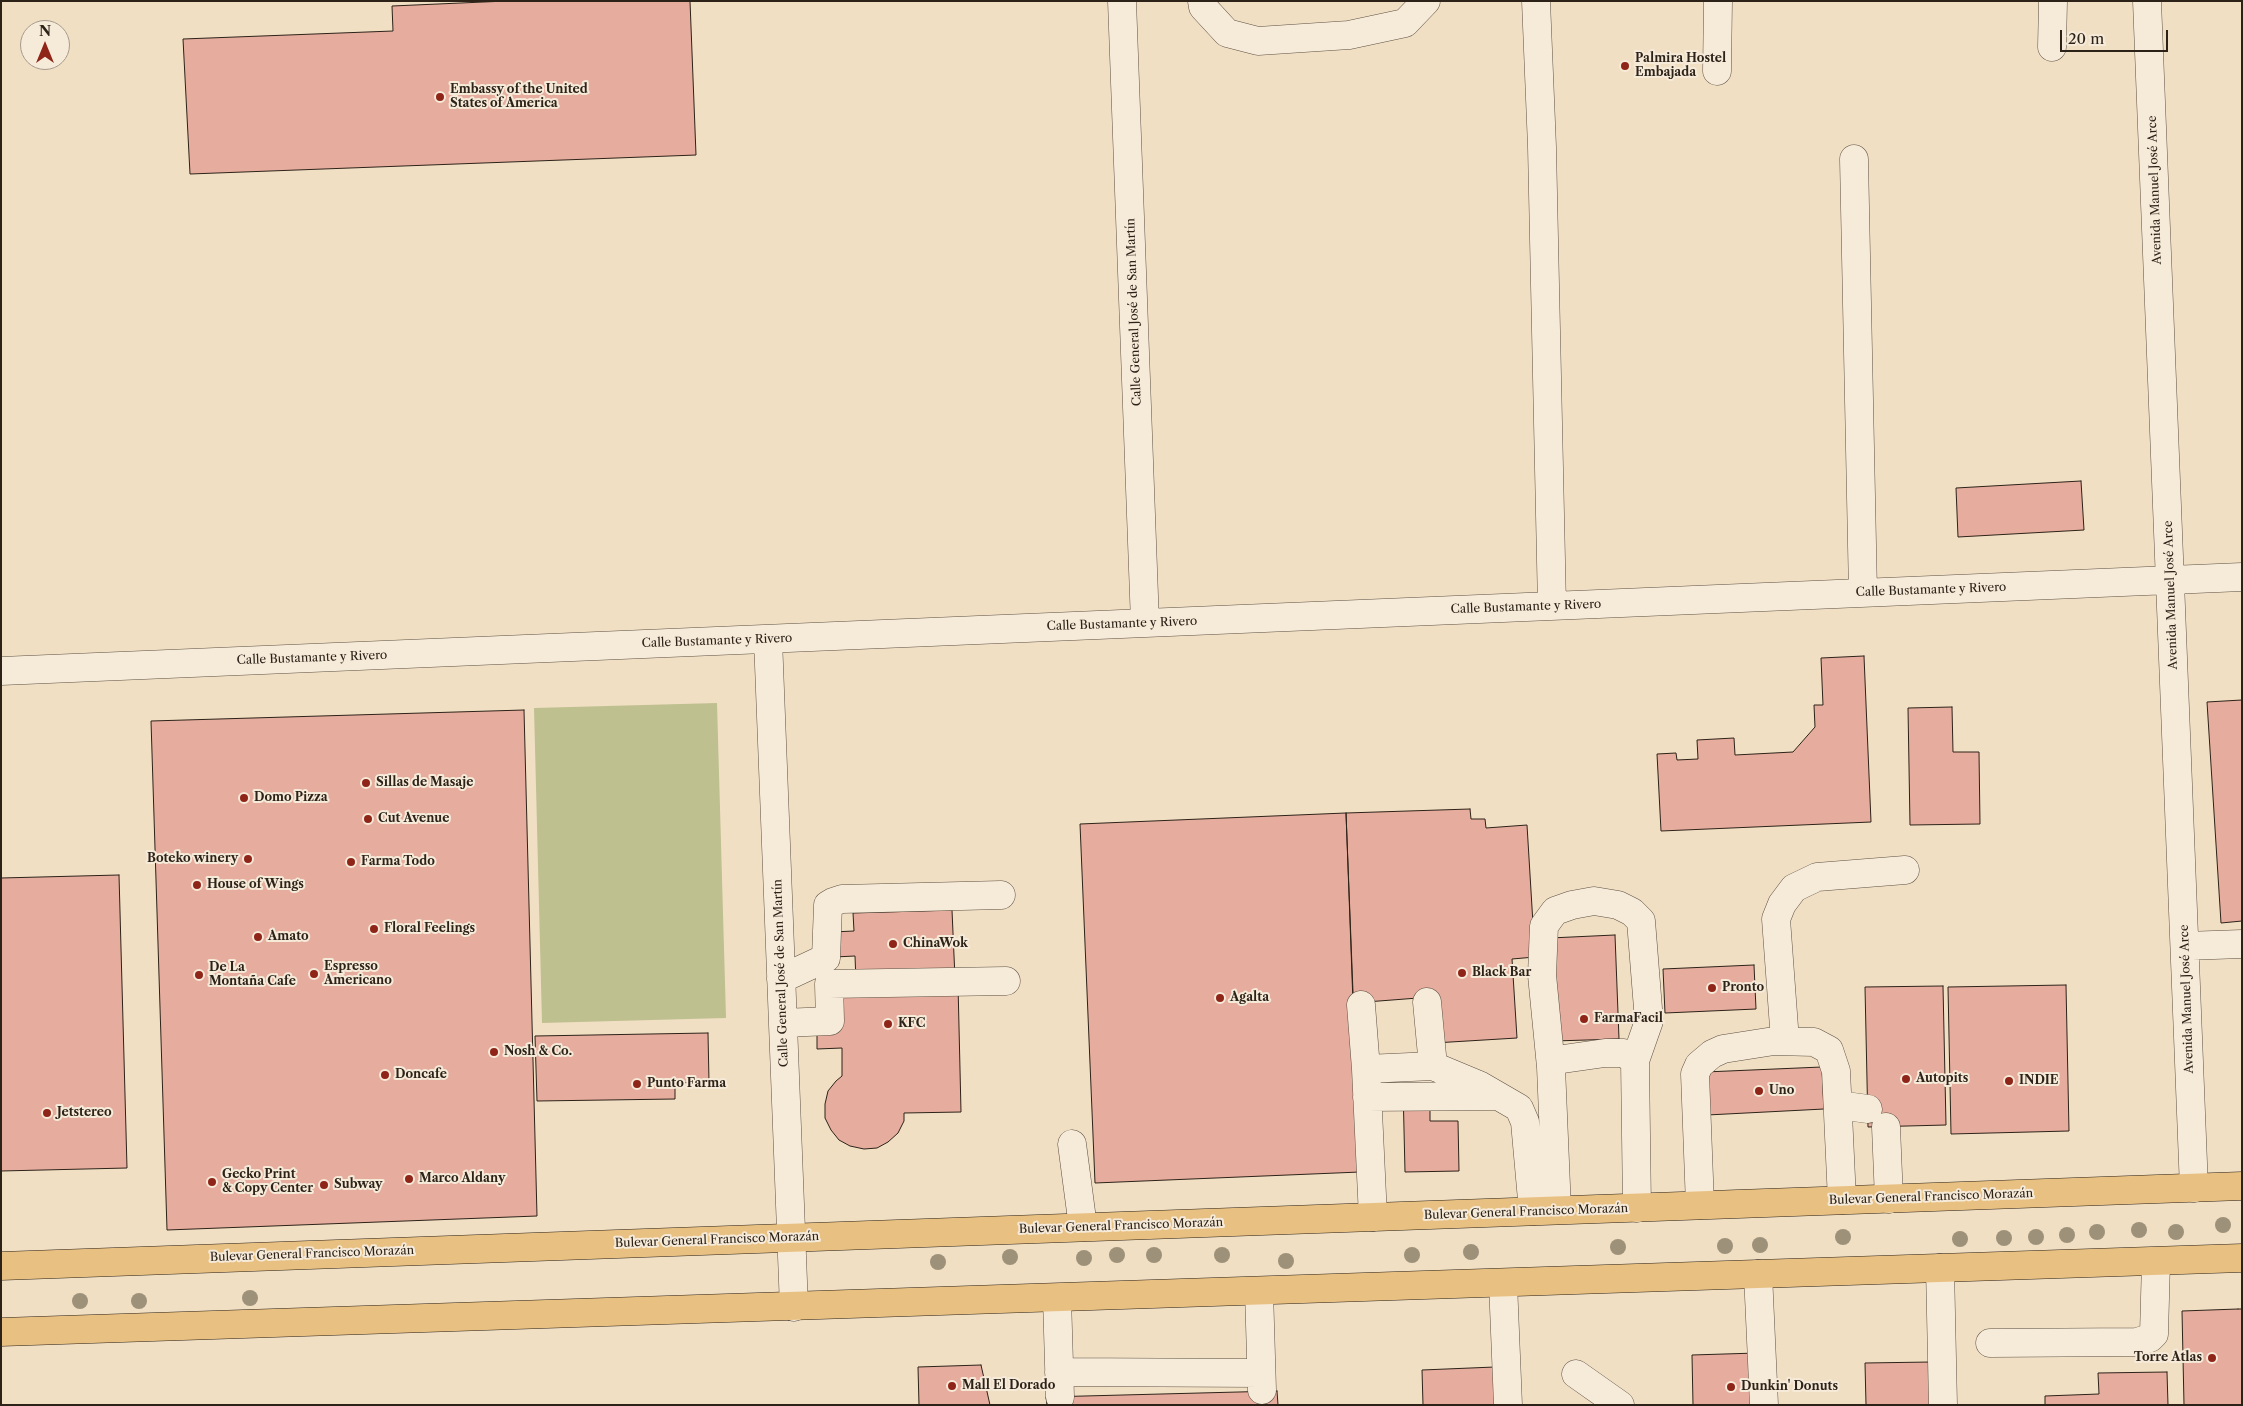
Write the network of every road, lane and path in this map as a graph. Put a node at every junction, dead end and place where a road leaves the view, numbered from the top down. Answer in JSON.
{"nodes":[{"id":1,"x":1122,"y":1,"type":"edge"},
{"id":2,"x":1202,"y":1,"type":"edge"},
{"id":3,"x":1426,"y":1,"type":"edge"},
{"id":4,"x":1536,"y":1,"type":"edge"},
{"id":5,"x":1718,"y":1,"type":"edge"},
{"id":6,"x":2053,"y":1,"type":"edge"},
{"id":7,"x":2148,"y":1,"type":"edge"},
{"id":8,"x":2052,"y":47,"type":"dead end"},
{"id":9,"x":1717,"y":71,"type":"dead end"},
{"id":10,"x":1854,"y":159,"type":"dead end"},
{"id":11,"x":2242,"y":577,"type":"edge"},
{"id":12,"x":2170,"y":580,"type":"junction"},
{"id":13,"x":1863,"y":593,"type":"junction"},
{"id":14,"x":1552,"y":606,"type":"junction"},
{"id":15,"x":1145,"y":623,"type":"junction"},
{"id":16,"x":768,"y":639,"type":"junction"},
{"id":17,"x":1,"y":671,"type":"edge"},
{"id":18,"x":1905,"y":870,"type":"dead end"},
{"id":19,"x":1001,"y":895,"type":"dead end"},
{"id":20,"x":2242,"y":944,"type":"edge"},
{"id":21,"x":2185,"y":946,"type":"junction"},
{"id":22,"x":781,"y":979,"type":"junction"},
{"id":23,"x":1006,"y":981,"type":"dead end"},
{"id":24,"x":1427,"y":1002,"type":"dead end"},
{"id":25,"x":1361,"y":1005,"type":"dead end"},
{"id":26,"x":783,"y":1023,"type":"junction"},
{"id":27,"x":1785,"y":1040,"type":"junction"},
{"id":28,"x":1635,"y":1062,"type":"junction"},
{"id":29,"x":1433,"y":1066,"type":"junction"},
{"id":30,"x":1551,"y":1067,"type":"junction"},
{"id":31,"x":1366,"y":1069,"type":"junction"},
{"id":32,"x":1497,"y":1096,"type":"junction"},
{"id":33,"x":1367,"y":1097,"type":"junction"},
{"id":34,"x":1838,"y":1105,"type":"junction"},
{"id":35,"x":1072,"y":1144,"type":"dead end"},
{"id":36,"x":2242,"y":1186,"type":"edge"},
{"id":37,"x":2194,"y":1188,"type":"junction"},
{"id":38,"x":1889,"y":1199,"type":"junction"},
{"id":39,"x":1842,"y":1200,"type":"junction"},
{"id":40,"x":1700,"y":1206,"type":"junction"},
{"id":41,"x":1638,"y":1208,"type":"junction"},
{"id":42,"x":1545,"y":1211,"type":"junction"},
{"id":43,"x":1373,"y":1217,"type":"junction"},
{"id":44,"x":1083,"y":1227,"type":"junction"},
{"id":45,"x":792,"y":1238,"type":"junction"},
{"id":46,"x":2242,"y":1258,"type":"edge"},
{"id":47,"x":2156,"y":1262,"type":"junction"},
{"id":48,"x":1,"y":1266,"type":"edge"},
{"id":49,"x":1940,"y":1268,"type":"junction"},
{"id":50,"x":1758,"y":1274,"type":"junction"},
{"id":51,"x":1503,"y":1283,"type":"junction"},
{"id":52,"x":1259,"y":1291,"type":"junction"},
{"id":53,"x":1057,"y":1298,"type":"junction"},
{"id":54,"x":794,"y":1306,"type":"junction"},
{"id":55,"x":1,"y":1332,"type":"edge"},
{"id":56,"x":1990,"y":1343,"type":"dead end"},
{"id":57,"x":1576,"y":1374,"type":"dead end"},
{"id":58,"x":1508,"y":1405,"type":"edge"},
{"id":59,"x":1620,"y":1405,"type":"edge"},
{"id":60,"x":1764,"y":1405,"type":"edge"},
{"id":61,"x":1943,"y":1405,"type":"edge"}],
"edges":[{"from":1,"to":15,"type":"street","name":"Calle General José de San Martín"},
{"from":2,"to":3,"type":"street"},
{"from":4,"to":14,"type":"street"},
{"from":5,"to":9,"type":"street"},
{"from":6,"to":8,"type":"street"},
{"from":7,"to":12,"type":"street","name":"Avenida Manuel José Arce"},
{"from":10,"to":13,"type":"street"},
{"from":11,"to":12,"type":"street","name":"Calle Bustamante y Rivero"},
{"from":12,"to":13,"type":"street","name":"Calle Bustamante y Rivero"},
{"from":12,"to":21,"type":"street","name":"Avenida Manuel José Arce"},
{"from":13,"to":14,"type":"street","name":"Calle Bustamante y Rivero"},
{"from":14,"to":15,"type":"street","name":"Calle Bustamante y Rivero"},
{"from":15,"to":16,"type":"street","name":"Calle Bustamante y Rivero"},
{"from":16,"to":17,"type":"street","name":"Calle Bustamante y Rivero"},
{"from":16,"to":22,"type":"street","name":"Calle General José de San Martín"},
{"from":18,"to":27,"type":"street"},
{"from":19,"to":22,"type":"street"},
{"from":20,"to":21,"type":"street"},
{"from":21,"to":37,"type":"street","name":"Avenida Manuel José Arce"},
{"from":22,"to":26,"type":"street","name":"Calle General José de San Martín"},
{"from":23,"to":26,"type":"street"},
{"from":24,"to":29,"type":"street"},
{"from":25,"to":31,"type":"street"},
{"from":26,"to":45,"type":"street","name":"Calle General José de San Martín"},
{"from":27,"to":34,"type":"street"},
{"from":27,"to":40,"type":"street"},
{"from":28,"to":30,"type":"street"},
{"from":28,"to":30,"type":"street"},
{"from":28,"to":41,"type":"street"},
{"from":29,"to":31,"type":"street"},
{"from":29,"to":32,"type":"street"},
{"from":30,"to":42,"type":"street"},
{"from":31,"to":33,"type":"street"},
{"from":32,"to":33,"type":"street"},
{"from":32,"to":42,"type":"street"},
{"from":33,"to":43,"type":"street"},
{"from":34,"to":38,"type":"street"},
{"from":34,"to":39,"type":"street"},
{"from":35,"to":44,"type":"street"},
{"from":36,"to":37,"type":"main road","name":"Bulevar General Francisco Morazán"},
{"from":37,"to":38,"type":"main road","name":"Bulevar General Francisco Morazán"},
{"from":38,"to":39,"type":"main road","name":"Bulevar General Francisco Morazán"},
{"from":39,"to":40,"type":"main road","name":"Bulevar General Francisco Morazán"},
{"from":40,"to":41,"type":"main road","name":"Bulevar General Francisco Morazán"},
{"from":41,"to":42,"type":"main road","name":"Bulevar General Francisco Morazán"},
{"from":42,"to":43,"type":"main road","name":"Bulevar General Francisco Morazán"},
{"from":43,"to":44,"type":"main road","name":"Bulevar General Francisco Morazán"},
{"from":44,"to":45,"type":"main road","name":"Bulevar General Francisco Morazán"},
{"from":45,"to":48,"type":"main road","name":"Bulevar General Francisco Morazán"},
{"from":45,"to":54,"type":"street","name":"Calle General José de San Martín"},
{"from":46,"to":47,"type":"main road"},
{"from":47,"to":49,"type":"main road"},
{"from":47,"to":56,"type":"street"},
{"from":49,"to":50,"type":"main road"},
{"from":49,"to":61,"type":"street"},
{"from":50,"to":51,"type":"main road"},
{"from":50,"to":60,"type":"street"},
{"from":51,"to":52,"type":"main road"},
{"from":51,"to":58,"type":"street"},
{"from":52,"to":53,"type":"main road"},
{"from":52,"to":53,"type":"street"},
{"from":53,"to":54,"type":"main road"},
{"from":54,"to":55,"type":"main road"},
{"from":57,"to":59,"type":"street"}]}
